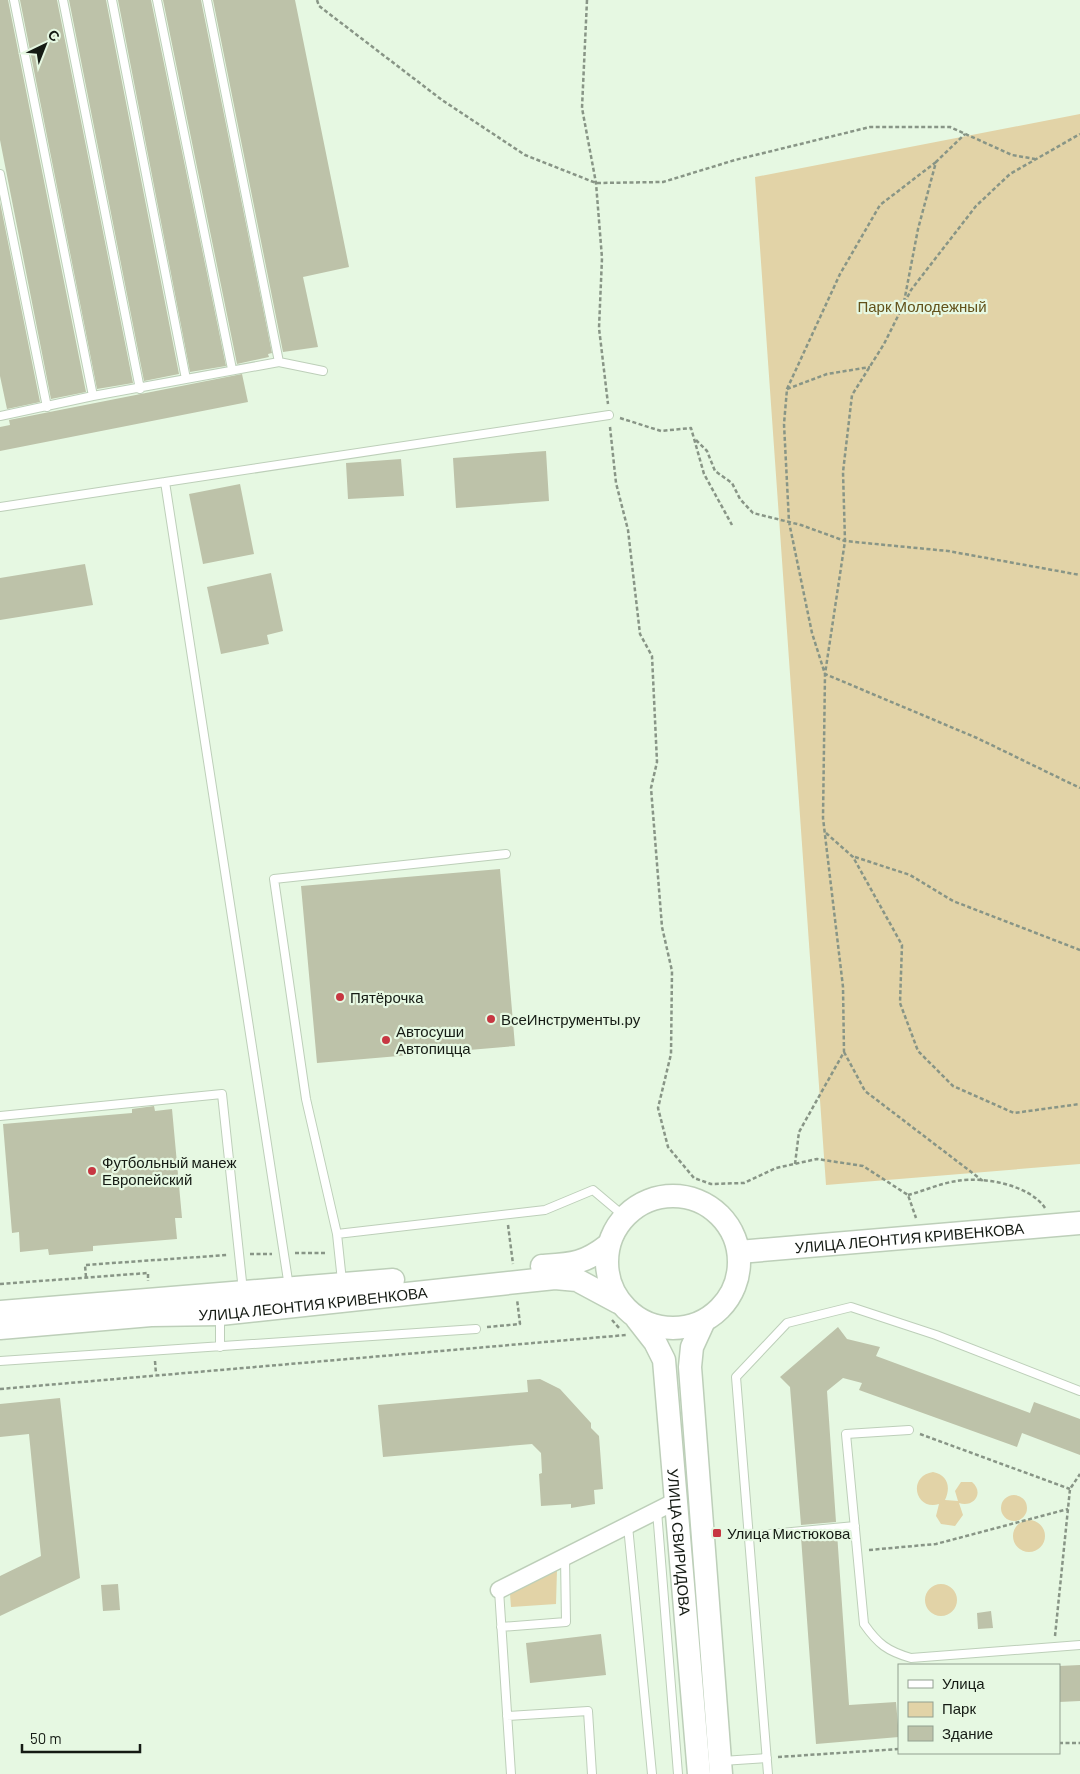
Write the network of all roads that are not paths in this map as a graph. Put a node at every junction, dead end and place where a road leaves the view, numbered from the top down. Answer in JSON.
{"nodes":[{"id":1,"x":14,"y":0,"type":"edge"},
{"id":2,"x":63,"y":0,"type":"edge"},
{"id":3,"x":112,"y":0,"type":"edge"},
{"id":4,"x":157,"y":0,"type":"edge"},
{"id":5,"x":207,"y":0,"type":"edge"},
{"id":6,"x":0,"y":174,"type":"edge"},
{"id":7,"x":279,"y":362,"type":"junction"},
{"id":8,"x":232,"y":370,"type":"junction"},
{"id":9,"x":324,"y":370,"type":"dead end"},
{"id":10,"x":186,"y":379,"type":"junction"},
{"id":11,"x":140,"y":389,"type":"junction"},
{"id":12,"x":92,"y":396,"type":"junction"},
{"id":13,"x":47,"y":407,"type":"junction"},
{"id":14,"x":0,"y":415,"type":"edge"},
{"id":15,"x":609,"y":415,"type":"road end"},
{"id":16,"x":165,"y":482,"type":"junction"},
{"id":17,"x":0,"y":507,"type":"edge"},
{"id":18,"x":506,"y":854,"type":"dead end"},
{"id":19,"x":0,"y":1116,"type":"edge"},
{"id":20,"x":625,"y":1217,"type":"junction"},
{"id":21,"x":1080,"y":1222,"type":"edge"},
{"id":22,"x":337,"y":1234,"type":"junction"},
{"id":23,"x":608,"y":1245,"type":"junction"},
{"id":24,"x":739,"y":1252,"type":"junction"},
{"id":25,"x":343,"y":1285,"type":"junction"},
{"id":26,"x":518,"y":1287,"type":"junction"},
{"id":27,"x":289,"y":1289,"type":"junction"},
{"id":28,"x":243,"y":1293,"type":"junction"},
{"id":29,"x":613,"y":1309,"type":"junction"},
{"id":30,"x":0,"y":1312,"type":"edge"},
{"id":31,"x":220,"y":1314,"type":"junction"},
{"id":32,"x":703,"y":1323,"type":"junction"},
{"id":33,"x":632,"y":1327,"type":"junction"},
{"id":34,"x":0,"y":1328,"type":"edge"},
{"id":35,"x":476,"y":1328,"type":"road end"},
{"id":36,"x":220,"y":1347,"type":"junction"},
{"id":37,"x":0,"y":1361,"type":"edge"},
{"id":38,"x":1080,"y":1391,"type":"edge"},
{"id":39,"x":909,"y":1430,"type":"road end"},
{"id":40,"x":678,"y":1500,"type":"junction"},
{"id":41,"x":657,"y":1511,"type":"junction"},
{"id":42,"x":628,"y":1526,"type":"junction"},
{"id":43,"x":855,"y":1526,"type":"junction"},
{"id":44,"x":749,"y":1536,"type":"junction"},
{"id":45,"x":565,"y":1558,"type":"junction"},
{"id":46,"x":499,"y":1590,"type":"joint"},
{"id":47,"x":501,"y":1627,"type":"junction"},
{"id":48,"x":1080,"y":1645,"type":"edge"},
{"id":49,"x":507,"y":1716,"type":"junction"},
{"id":50,"x":767,"y":1758,"type":"junction"},
{"id":51,"x":720,"y":1768,"type":"edge"},
{"id":52,"x":511,"y":1774,"type":"edge"},
{"id":53,"x":592,"y":1774,"type":"edge"},
{"id":54,"x":652,"y":1774,"type":"edge"},
{"id":55,"x":678,"y":1774,"type":"edge"},
{"id":56,"x":699,"y":1774,"type":"edge"},
{"id":57,"x":768,"y":1774,"type":"edge"}],
"edges":[{"from":1,"to":12,"type":"lane"},
{"from":2,"to":11,"type":"lane"},
{"from":3,"to":10,"type":"lane"},
{"from":4,"to":8,"type":"lane"},
{"from":5,"to":7,"type":"lane"},
{"from":6,"to":13,"type":"lane"},
{"from":7,"to":8,"type":"lane"},
{"from":7,"to":9,"type":"lane"},
{"from":8,"to":10,"type":"lane"},
{"from":10,"to":11,"type":"lane"},
{"from":11,"to":12,"type":"lane"},
{"from":12,"to":13,"type":"lane"},
{"from":13,"to":14,"type":"lane"},
{"from":15,"to":16,"type":"lane"},
{"from":16,"to":17,"type":"lane"},
{"from":16,"to":27,"type":"lane"},
{"from":18,"to":22,"type":"lane"},
{"from":19,"to":28,"type":"lane"},
{"from":20,"to":22,"type":"lane"},
{"from":20,"to":23,"type":"street"},
{"from":20,"to":24,"type":"street"},
{"from":21,"to":24,"type":"street","name":"УЛИЦА ЛЕОНТИЯ КРИВЕНКОВА"},
{"from":22,"to":25,"type":"lane"},
{"from":23,"to":26,"type":"street","name":"УЛИЦА ЛЕОНТИЯ КРИВЕНКОВА"},
{"from":23,"to":29,"type":"street"},
{"from":24,"to":32,"type":"street"},
{"from":25,"to":26,"type":"street","name":"УЛИЦА ЛЕОНТИЯ КРИВЕНКОВА"},
{"from":25,"to":27,"type":"street","name":"УЛИЦА ЛЕОНТИЯ КРИВЕНКОВА"},
{"from":26,"to":29,"type":"street","name":"УЛИЦА ЛЕОНТИЯ КРИВЕНКОВА"},
{"from":26,"to":31,"type":"street","name":"УЛИЦА ЛЕОНТИЯ КРИВЕНКОВА"},
{"from":27,"to":28,"type":"street","name":"УЛИЦА ЛЕОНТИЯ КРИВЕНКОВА"},
{"from":28,"to":30,"type":"street","name":"УЛИЦА ЛЕОНТИЯ КРИВЕНКОВА"},
{"from":29,"to":33,"type":"street","name":"УЛИЦА СВИРИДОВА"},
{"from":31,"to":34,"type":"street","name":"УЛИЦА ЛЕОНТИЯ КРИВЕНКОВА"},
{"from":31,"to":36,"type":"lane"},
{"from":32,"to":33,"type":"street"},
{"from":32,"to":51,"type":"street","name":"УЛИЦА СВИРИДОВА"},
{"from":33,"to":40,"type":"street","name":"УЛИЦА СВИРИДОВА"},
{"from":35,"to":36,"type":"lane"},
{"from":36,"to":37,"type":"lane"},
{"from":38,"to":44,"type":"lane"},
{"from":39,"to":43,"type":"lane"},
{"from":40,"to":41,"type":"street"},
{"from":40,"to":56,"type":"street","name":"УЛИЦА СВИРИДОВА"},
{"from":41,"to":42,"type":"street"},
{"from":41,"to":55,"type":"lane"},
{"from":42,"to":45,"type":"street"},
{"from":42,"to":54,"type":"lane"},
{"from":43,"to":44,"type":"lane"},
{"from":43,"to":48,"type":"lane"},
{"from":44,"to":50,"type":"lane"},
{"from":45,"to":46,"type":"street"},
{"from":45,"to":47,"type":"lane"},
{"from":46,"to":47,"type":"lane"},
{"from":47,"to":49,"type":"lane"},
{"from":49,"to":52,"type":"lane"},
{"from":49,"to":53,"type":"lane"},
{"from":50,"to":51,"type":"lane"},
{"from":50,"to":57,"type":"lane"}]}
